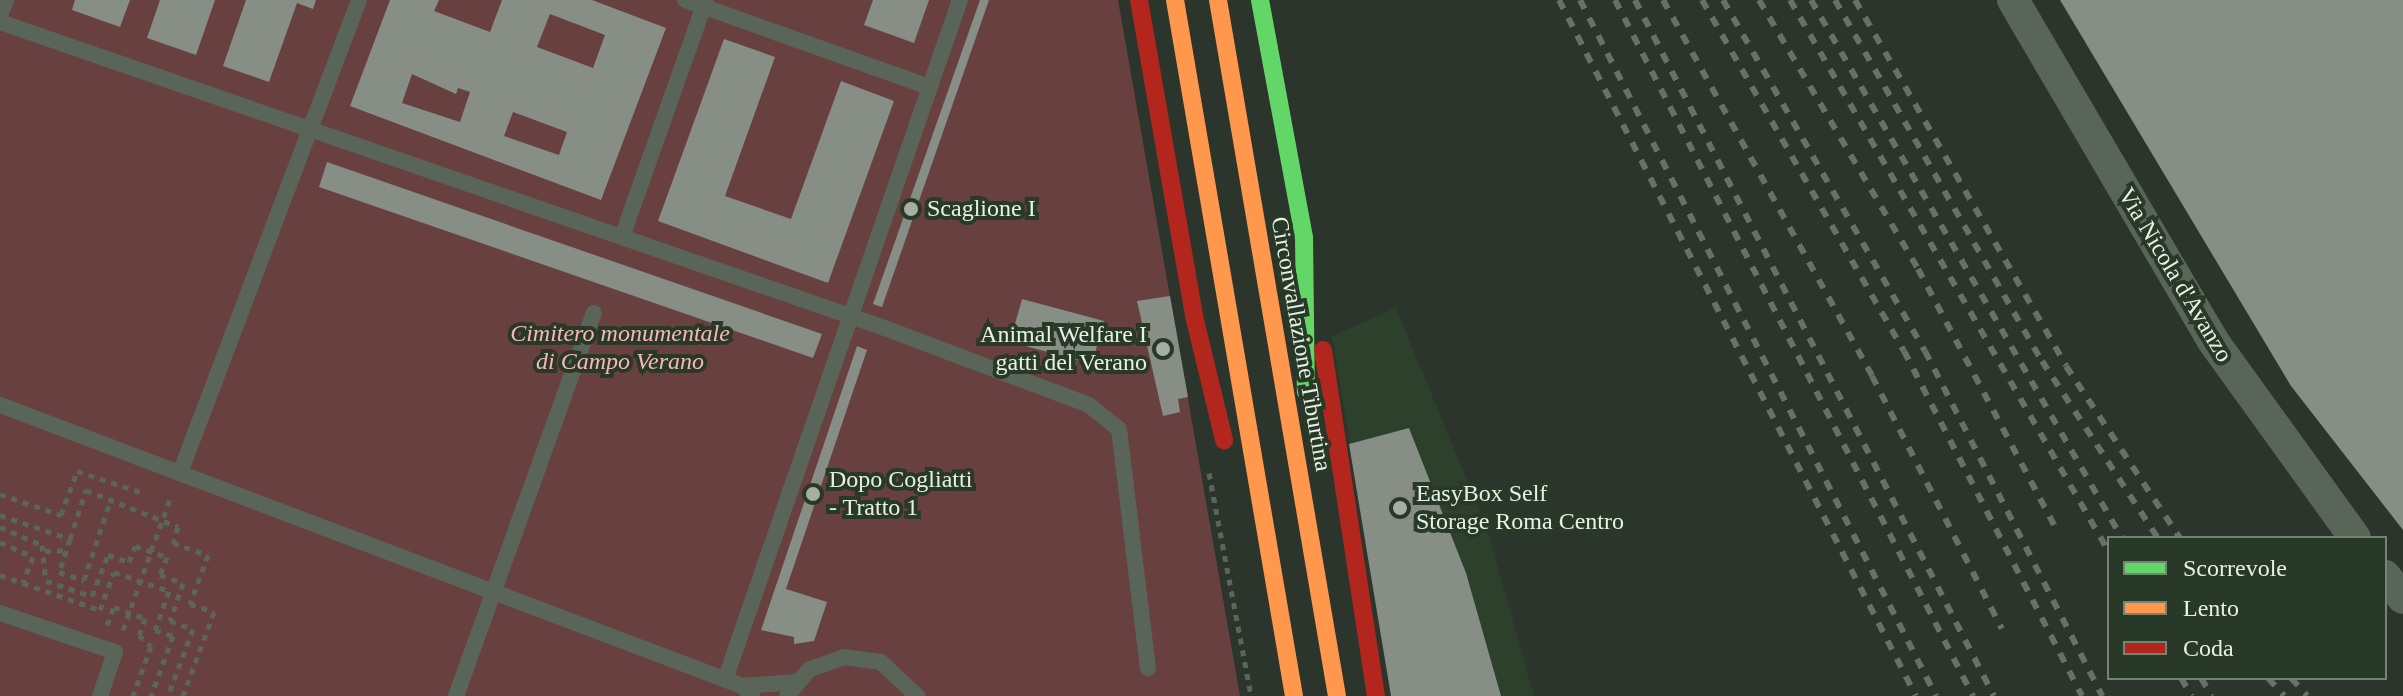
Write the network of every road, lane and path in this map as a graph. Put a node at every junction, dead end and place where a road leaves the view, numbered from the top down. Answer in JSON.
{"nodes":[{"id":1,"x":6,"y":0,"type":"edge"},
{"id":2,"x":359,"y":0,"type":"edge"},
{"id":3,"x":685,"y":0,"type":"edge"},
{"id":4,"x":960,"y":0,"type":"edge"},
{"id":5,"x":1139,"y":0,"type":"edge"},
{"id":6,"x":1175,"y":0,"type":"edge"},
{"id":7,"x":1218,"y":0,"type":"edge"},
{"id":8,"x":1260,"y":0,"type":"edge"},
{"id":9,"x":2013,"y":0,"type":"edge"},
{"id":10,"x":705,"y":4,"type":"edge"},
{"id":11,"x":0,"y":15,"type":"edge"},
{"id":12,"x":0,"y":22,"type":"edge"},
{"id":13,"x":929,"y":87,"type":"junction"},
{"id":14,"x":309,"y":129,"type":"junction"},
{"id":15,"x":622,"y":237,"type":"junction"},
{"id":16,"x":1304,"y":237,"type":"junction"},
{"id":17,"x":594,"y":313,"type":"dead end"},
{"id":18,"x":849,"y":316,"type":"junction"},
{"id":19,"x":0,"y":405,"type":"edge"},
{"id":20,"x":1229,"y":460,"type":"dead end"},
{"id":21,"x":180,"y":473,"type":"junction"},
{"id":22,"x":143,"y":493,"type":"dead end"},
{"id":23,"x":0,"y":494,"type":"edge"},
{"id":24,"x":172,"y":494,"type":"dead end"},
{"id":25,"x":111,"y":499,"type":"junction"},
{"id":26,"x":1240,"y":503,"type":"dead end"},
{"id":27,"x":0,"y":515,"type":"edge"},
{"id":28,"x":162,"y":521,"type":"junction"},
{"id":29,"x":0,"y":527,"type":"edge"},
{"id":30,"x":1308,"y":527,"type":"junction"},
{"id":31,"x":2354,"y":536,"type":"edge"},
{"id":32,"x":70,"y":539,"type":"junction"},
{"id":33,"x":0,"y":542,"type":"edge"},
{"id":34,"x":66,"y":550,"type":"junction"},
{"id":35,"x":45,"y":551,"type":"junction"},
{"id":36,"x":151,"y":552,"type":"junction"},
{"id":37,"x":0,"y":575,"type":"edge"},
{"id":38,"x":2387,"y":578,"type":"edge"},
{"id":39,"x":140,"y":582,"type":"junction"},
{"id":40,"x":23,"y":583,"type":"junction"},
{"id":41,"x":494,"y":591,"type":"junction"},
{"id":42,"x":2403,"y":598,"type":"edge"},
{"id":43,"x":0,"y":613,"type":"edge"},
{"id":44,"x":127,"y":620,"type":"dead end"},
{"id":45,"x":1289,"y":666,"type":"junction"},
{"id":46,"x":1148,"y":668,"type":"dead end"},
{"id":47,"x":725,"y":680,"type":"junction"},
{"id":48,"x":791,"y":689,"type":"edge"},
{"id":49,"x":747,"y":691,"type":"edge"},
{"id":50,"x":100,"y":696,"type":"edge"},
{"id":51,"x":151,"y":696,"type":"edge"},
{"id":52,"x":168,"y":696,"type":"edge"},
{"id":53,"x":183,"y":696,"type":"edge"},
{"id":54,"x":456,"y":696,"type":"edge"},
{"id":55,"x":917,"y":696,"type":"edge"},
{"id":56,"x":1294,"y":696,"type":"edge"},
{"id":57,"x":1337,"y":696,"type":"edge"},
{"id":58,"x":1376,"y":696,"type":"edge"}],
"edges":[{"from":1,"to":11,"type":"lane"},
{"from":2,"to":14,"type":"lane"},
{"from":3,"to":10,"type":"lane"},
{"from":4,"to":13,"type":"lane"},
{"from":5,"to":20,"type":"highway"},
{"from":6,"to":45,"type":"highway"},
{"from":7,"to":30,"type":"highway","name":"Circonvallazione Tiburtina"},
{"from":8,"to":16,"type":"highway"},
{"from":9,"to":31,"type":"street","name":"Via Nicola d'Avanzo"},
{"from":10,"to":13,"type":"lane"},
{"from":10,"to":15,"type":"lane"},
{"from":12,"to":14,"type":"lane"},
{"from":13,"to":18,"type":"lane"},
{"from":14,"to":15,"type":"lane"},
{"from":14,"to":21,"type":"lane"},
{"from":15,"to":18,"type":"lane"},
{"from":16,"to":30,"type":"highway"},
{"from":16,"to":58,"type":"highway","name":"Circonvallazione Tiburtina"},
{"from":17,"to":41,"type":"lane"},
{"from":18,"to":46,"type":"lane"},
{"from":18,"to":47,"type":"lane"},
{"from":19,"to":21,"type":"lane"},
{"from":21,"to":41,"type":"lane"},
{"from":22,"to":23,"type":"path"},
{"from":24,"to":28,"type":"path"},
{"from":25,"to":28,"type":"path"},
{"from":25,"to":32,"type":"path"},
{"from":25,"to":34,"type":"path"},
{"from":26,"to":45,"type":"highway"},
{"from":27,"to":32,"type":"path"},
{"from":28,"to":36,"type":"path"},
{"from":28,"to":53,"type":"path"},
{"from":29,"to":35,"type":"path"},
{"from":30,"to":57,"type":"highway","name":"Circonvallazione Tiburtina"},
{"from":32,"to":34,"type":"path"},
{"from":33,"to":40,"type":"path"},
{"from":34,"to":35,"type":"path"},
{"from":35,"to":36,"type":"path"},
{"from":36,"to":39,"type":"path"},
{"from":36,"to":52,"type":"path"},
{"from":37,"to":40,"type":"path"},
{"from":38,"to":42,"type":"street"},
{"from":39,"to":40,"type":"path"},
{"from":39,"to":44,"type":"path"},
{"from":39,"to":51,"type":"path"},
{"from":41,"to":47,"type":"lane"},
{"from":41,"to":54,"type":"lane"},
{"from":43,"to":50,"type":"lane"},
{"from":45,"to":56,"type":"highway"},
{"from":47,"to":49,"type":"lane"},
{"from":48,"to":49,"type":"lane"},
{"from":48,"to":55,"type":"lane"}]}
